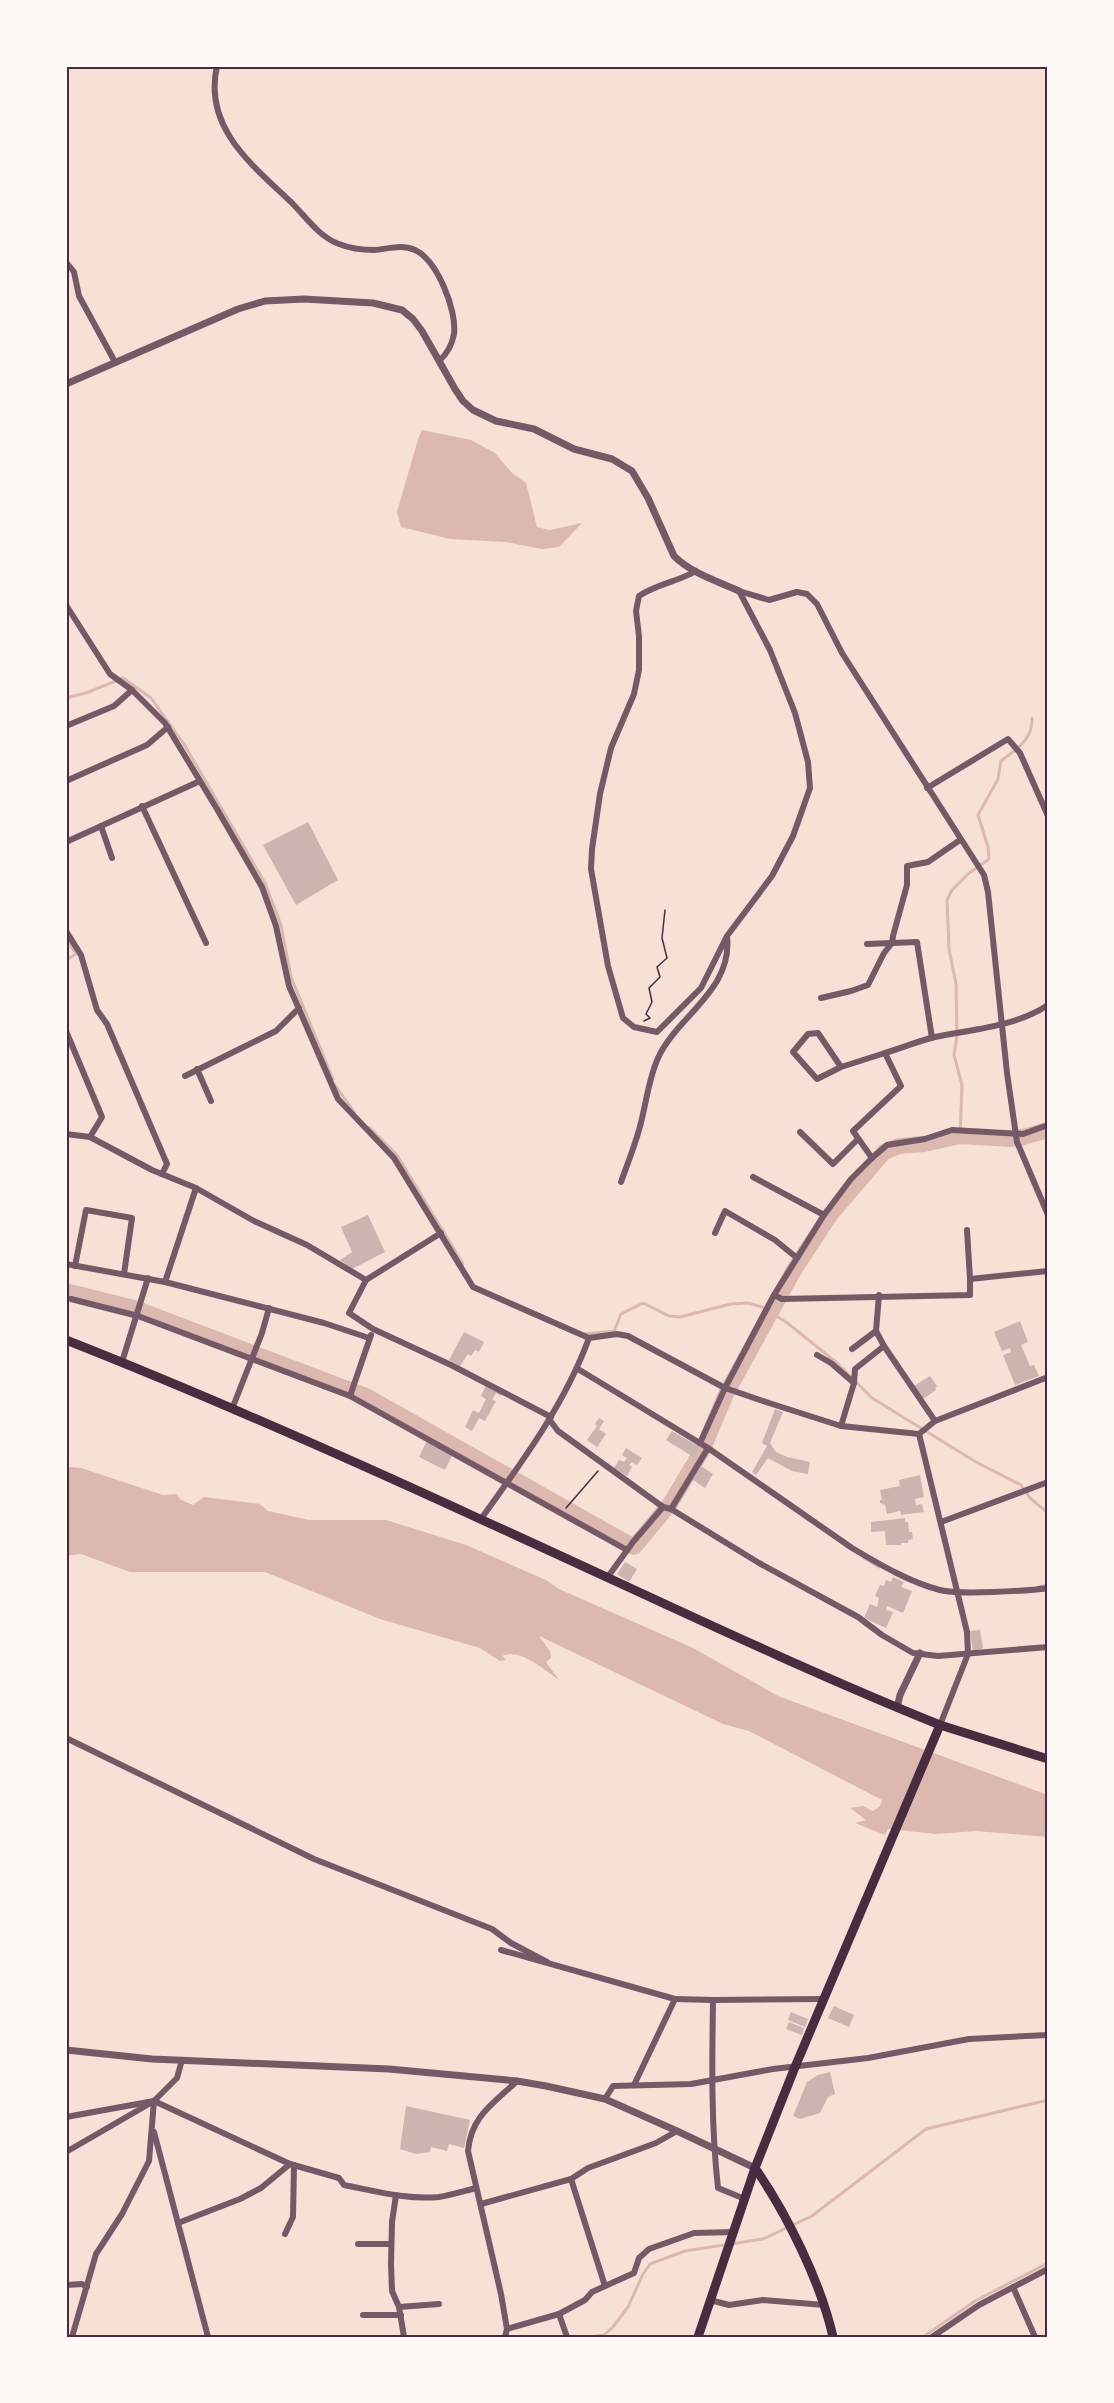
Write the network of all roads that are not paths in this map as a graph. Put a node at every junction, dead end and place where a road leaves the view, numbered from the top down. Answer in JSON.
{"nodes":[{"id":1,"x":217,"y":66,"type":"edge"},
{"id":2,"x":66,"y":262,"type":"edge"},
{"id":3,"x":439,"y":361,"type":"junction"},
{"id":4,"x":116,"y":362,"type":"junction"},
{"id":5,"x":66,"y":384,"type":"edge"},
{"id":6,"x":696,"y":571,"type":"junction"},
{"id":7,"x":739,"y":591,"type":"junction"},
{"id":8,"x":66,"y":605,"type":"edge"},
{"id":9,"x":132,"y":690,"type":"junction"},
{"id":10,"x":66,"y":726,"type":"edge"},
{"id":11,"x":168,"y":727,"type":"junction"},
{"id":12,"x":66,"y":781,"type":"edge"},
{"id":13,"x":200,"y":781,"type":"junction"},
{"id":14,"x":927,"y":788,"type":"junction"},
{"id":15,"x":142,"y":806,"type":"junction"},
{"id":16,"x":1048,"y":816,"type":"edge"},
{"id":17,"x":101,"y":826,"type":"junction"},
{"id":18,"x":960,"y":840,"type":"junction"},
{"id":19,"x":66,"y":842,"type":"edge"},
{"id":20,"x":112,"y":858,"type":"dead end"},
{"id":21,"x":66,"y":931,"type":"edge"},
{"id":22,"x":727,"y":936,"type":"junction"},
{"id":23,"x":206,"y":943,"type":"dead end"},
{"id":24,"x":892,"y":943,"type":"junction"},
{"id":25,"x":867,"y":944,"type":"dead end"},
{"id":26,"x":821,"y":998,"type":"dead end"},
{"id":27,"x":1048,"y":1005,"type":"edge"},
{"id":28,"x":299,"y":1008,"type":"junction"},
{"id":29,"x":1003,"y":1024,"type":"junction"},
{"id":30,"x":66,"y":1031,"type":"edge"},
{"id":31,"x":933,"y":1038,"type":"junction"},
{"id":32,"x":885,"y":1053,"type":"junction"},
{"id":33,"x":841,"y":1067,"type":"junction"},
{"id":34,"x":197,"y":1070,"type":"junction"},
{"id":35,"x":185,"y":1076,"type":"dead end"},
{"id":36,"x":212,"y":1101,"type":"dead end"},
{"id":37,"x":1048,"y":1125,"type":"edge"},
{"id":38,"x":800,"y":1132,"type":"dead end"},
{"id":39,"x":1016,"y":1133,"type":"junction"},
{"id":40,"x":66,"y":1134,"type":"edge"},
{"id":41,"x":90,"y":1137,"type":"junction"},
{"id":42,"x":858,"y":1139,"type":"junction"},
{"id":43,"x":872,"y":1158,"type":"junction"},
{"id":44,"x":162,"y":1174,"type":"junction"},
{"id":45,"x":753,"y":1177,"type":"dead end"},
{"id":46,"x":621,"y":1182,"type":"dead end"},
{"id":47,"x":196,"y":1188,"type":"junction"},
{"id":48,"x":824,"y":1215,"type":"junction"},
{"id":49,"x":1048,"y":1215,"type":"edge"},
{"id":50,"x":967,"y":1230,"type":"dead end"},
{"id":51,"x":441,"y":1233,"type":"junction"},
{"id":52,"x":715,"y":1233,"type":"dead end"},
{"id":53,"x":797,"y":1258,"type":"junction"},
{"id":54,"x":66,"y":1264,"type":"edge"},
{"id":55,"x":75,"y":1266,"type":"junction"},
{"id":56,"x":1048,"y":1271,"type":"edge"},
{"id":57,"x":124,"y":1274,"type":"junction"},
{"id":58,"x":148,"y":1278,"type":"junction"},
{"id":59,"x":970,"y":1279,"type":"junction"},
{"id":60,"x":366,"y":1280,"type":"junction"},
{"id":61,"x":165,"y":1282,"type":"junction"},
{"id":62,"x":774,"y":1295,"type":"junction"},
{"id":63,"x":879,"y":1295,"type":"junction"},
{"id":64,"x":71,"y":1299,"type":"dead end"},
{"id":65,"x":269,"y":1308,"type":"junction"},
{"id":66,"x":138,"y":1314,"type":"junction"},
{"id":67,"x":373,"y":1329,"type":"junction"},
{"id":68,"x":876,"y":1331,"type":"junction"},
{"id":69,"x":369,"y":1338,"type":"junction"},
{"id":70,"x":589,"y":1338,"type":"junction"},
{"id":71,"x":66,"y":1340,"type":"edge"},
{"id":72,"x":884,"y":1346,"type":"junction"},
{"id":73,"x":852,"y":1349,"type":"dead end"},
{"id":74,"x":817,"y":1355,"type":"dead end"},
{"id":75,"x":251,"y":1358,"type":"junction"},
{"id":76,"x":122,"y":1362,"type":"junction"},
{"id":77,"x":578,"y":1369,"type":"junction"},
{"id":78,"x":1048,"y":1377,"type":"edge"},
{"id":79,"x":855,"y":1383,"type":"junction"},
{"id":80,"x":725,"y":1388,"type":"junction"},
{"id":81,"x":350,"y":1396,"type":"junction"},
{"id":82,"x":232,"y":1409,"type":"junction"},
{"id":83,"x":550,"y":1418,"type":"junction"},
{"id":84,"x":935,"y":1421,"type":"junction"},
{"id":85,"x":841,"y":1426,"type":"junction"},
{"id":86,"x":919,"y":1434,"type":"junction"},
{"id":87,"x":700,"y":1443,"type":"junction"},
{"id":88,"x":708,"y":1448,"type":"junction"},
{"id":89,"x":507,"y":1482,"type":"junction"},
{"id":90,"x":1048,"y":1482,"type":"edge"},
{"id":91,"x":663,"y":1507,"type":"junction"},
{"id":92,"x":671,"y":1509,"type":"junction"},
{"id":93,"x":481,"y":1519,"type":"junction"},
{"id":94,"x":941,"y":1522,"type":"junction"},
{"id":95,"x":627,"y":1550,"type":"junction"},
{"id":96,"x":607,"y":1579,"type":"junction"},
{"id":97,"x":1048,"y":1587,"type":"edge"},
{"id":98,"x":957,"y":1592,"type":"junction"},
{"id":99,"x":1048,"y":1647,"type":"edge"},
{"id":100,"x":920,"y":1653,"type":"junction"},
{"id":101,"x":968,"y":1654,"type":"junction"},
{"id":102,"x":897,"y":1708,"type":"junction"},
{"id":103,"x":940,"y":1725,"type":"junction"},
{"id":104,"x":66,"y":1738,"type":"edge"},
{"id":105,"x":1048,"y":1759,"type":"edge"},
{"id":106,"x":501,"y":1950,"type":"dead end"},
{"id":107,"x":547,"y":1962,"type":"junction"},
{"id":108,"x":825,"y":1997,"type":"junction"},
{"id":109,"x":675,"y":1999,"type":"junction"},
{"id":110,"x":713,"y":2000,"type":"junction"},
{"id":111,"x":1048,"y":2036,"type":"edge"},
{"id":112,"x":66,"y":2050,"type":"edge"},
{"id":113,"x":182,"y":2060,"type":"junction"},
{"id":114,"x":795,"y":2067,"type":"junction"},
{"id":115,"x":517,"y":2081,"type":"junction"},
{"id":116,"x":711,"y":2081,"type":"junction"},
{"id":117,"x":634,"y":2085,"type":"junction"},
{"id":118,"x":605,"y":2099,"type":"junction"},
{"id":119,"x":154,"y":2101,"type":"junction"},
{"id":120,"x":66,"y":2117,"type":"edge"},
{"id":121,"x":152,"y":2127,"type":"junction"},
{"id":122,"x":677,"y":2131,"type":"junction"},
{"id":123,"x":713,"y":2148,"type":"junction"},
{"id":124,"x":66,"y":2152,"type":"edge"},
{"id":125,"x":292,"y":2165,"type":"junction"},
{"id":126,"x":755,"y":2168,"type":"junction"},
{"id":127,"x":570,"y":2179,"type":"junction"},
{"id":128,"x":476,"y":2188,"type":"junction"},
{"id":129,"x":396,"y":2195,"type":"junction"},
{"id":130,"x":745,"y":2199,"type":"junction"},
{"id":131,"x":481,"y":2204,"type":"junction"},
{"id":132,"x":178,"y":2223,"type":"junction"},
{"id":133,"x":734,"y":2232,"type":"junction"},
{"id":134,"x":285,"y":2234,"type":"dead end"},
{"id":135,"x":358,"y":2244,"type":"dead end"},
{"id":136,"x":390,"y":2244,"type":"junction"},
{"id":137,"x":1048,"y":2269,"type":"edge"},
{"id":138,"x":66,"y":2285,"type":"edge"},
{"id":139,"x":605,"y":2286,"type":"junction"},
{"id":140,"x":87,"y":2287,"type":"junction"},
{"id":141,"x":1013,"y":2287,"type":"junction"},
{"id":142,"x":710,"y":2300,"type":"junction"},
{"id":143,"x":439,"y":2304,"type":"dead end"},
{"id":144,"x":824,"y":2305,"type":"junction"},
{"id":145,"x":399,"y":2307,"type":"junction"},
{"id":146,"x":560,"y":2314,"type":"junction"},
{"id":147,"x":363,"y":2315,"type":"dead end"},
{"id":148,"x":401,"y":2315,"type":"junction"},
{"id":149,"x":507,"y":2329,"type":"junction"},
{"id":150,"x":72,"y":2337,"type":"edge"},
{"id":151,"x":208,"y":2337,"type":"edge"},
{"id":152,"x":404,"y":2337,"type":"edge"},
{"id":153,"x":505,"y":2337,"type":"edge"},
{"id":154,"x":567,"y":2337,"type":"edge"},
{"id":155,"x":698,"y":2337,"type":"edge"},
{"id":156,"x":833,"y":2337,"type":"edge"},
{"id":157,"x":932,"y":2337,"type":"edge"},
{"id":158,"x":1035,"y":2337,"type":"edge"}],
"edges":[{"from":1,"to":3,"type":"street"},
{"from":2,"to":4,"type":"street"},
{"from":3,"to":4,"type":"street"},
{"from":3,"to":6,"type":"street"},
{"from":4,"to":5,"type":"street"},
{"from":6,"to":7,"type":"street"},
{"from":6,"to":22,"type":"street"},
{"from":7,"to":14,"type":"street"},
{"from":7,"to":22,"type":"street"},
{"from":8,"to":9,"type":"street"},
{"from":9,"to":10,"type":"street"},
{"from":9,"to":11,"type":"street"},
{"from":11,"to":12,"type":"street"},
{"from":11,"to":13,"type":"street"},
{"from":13,"to":15,"type":"street"},
{"from":13,"to":28,"type":"street"},
{"from":14,"to":16,"type":"street"},
{"from":14,"to":18,"type":"street"},
{"from":15,"to":17,"type":"street"},
{"from":15,"to":23,"type":"street"},
{"from":17,"to":19,"type":"street"},
{"from":17,"to":20,"type":"street"},
{"from":18,"to":24,"type":"street"},
{"from":18,"to":29,"type":"street"},
{"from":21,"to":44,"type":"street"},
{"from":22,"to":46,"type":"street"},
{"from":24,"to":25,"type":"street"},
{"from":24,"to":26,"type":"street"},
{"from":24,"to":31,"type":"street"},
{"from":27,"to":29,"type":"street"},
{"from":28,"to":34,"type":"street"},
{"from":28,"to":51,"type":"street"},
{"from":29,"to":31,"type":"street"},
{"from":29,"to":39,"type":"street"},
{"from":30,"to":41,"type":"street"},
{"from":31,"to":32,"type":"street"},
{"from":32,"to":33,"type":"street"},
{"from":32,"to":42,"type":"street"},
{"from":33,"to":33,"type":"street"},
{"from":34,"to":35,"type":"street"},
{"from":34,"to":36,"type":"street"},
{"from":37,"to":39,"type":"street"},
{"from":38,"to":42,"type":"street"},
{"from":39,"to":43,"type":"street"},
{"from":39,"to":49,"type":"street"},
{"from":40,"to":41,"type":"street"},
{"from":41,"to":44,"type":"street"},
{"from":42,"to":43,"type":"street"},
{"from":43,"to":48,"type":"street"},
{"from":44,"to":47,"type":"street"},
{"from":45,"to":48,"type":"street"},
{"from":47,"to":60,"type":"street"},
{"from":47,"to":61,"type":"street"},
{"from":48,"to":53,"type":"street"},
{"from":50,"to":59,"type":"street"},
{"from":51,"to":60,"type":"street"},
{"from":51,"to":70,"type":"street"},
{"from":52,"to":53,"type":"street"},
{"from":53,"to":62,"type":"street"},
{"from":54,"to":55,"type":"street"},
{"from":55,"to":57,"type":"street"},
{"from":55,"to":57,"type":"street"},
{"from":56,"to":59,"type":"street"},
{"from":57,"to":58,"type":"street"},
{"from":58,"to":61,"type":"street"},
{"from":58,"to":66,"type":"street"},
{"from":59,"to":63,"type":"street"},
{"from":60,"to":67,"type":"street"},
{"from":61,"to":65,"type":"street"},
{"from":62,"to":63,"type":"street"},
{"from":62,"to":80,"type":"street"},
{"from":63,"to":68,"type":"street"},
{"from":64,"to":66,"type":"street"},
{"from":65,"to":69,"type":"street"},
{"from":65,"to":75,"type":"street"},
{"from":66,"to":75,"type":"street"},
{"from":66,"to":76,"type":"street"},
{"from":67,"to":69,"type":"street"},
{"from":67,"to":83,"type":"street"},
{"from":68,"to":72,"type":"street"},
{"from":68,"to":73,"type":"street"},
{"from":69,"to":81,"type":"street"},
{"from":70,"to":77,"type":"street"},
{"from":70,"to":80,"type":"street"},
{"from":71,"to":76,"type":"main road"},
{"from":72,"to":79,"type":"street"},
{"from":72,"to":84,"type":"street"},
{"from":74,"to":79,"type":"street"},
{"from":75,"to":81,"type":"street"},
{"from":75,"to":82,"type":"street"},
{"from":76,"to":82,"type":"main road"},
{"from":77,"to":83,"type":"street"},
{"from":77,"to":87,"type":"street"},
{"from":78,"to":84,"type":"street"},
{"from":79,"to":85,"type":"street"},
{"from":80,"to":85,"type":"street"},
{"from":80,"to":87,"type":"street"},
{"from":81,"to":89,"type":"street"},
{"from":82,"to":93,"type":"main road"},
{"from":83,"to":89,"type":"street"},
{"from":83,"to":91,"type":"street"},
{"from":84,"to":86,"type":"street"},
{"from":85,"to":86,"type":"street"},
{"from":86,"to":94,"type":"street"},
{"from":87,"to":88,"type":"street"},
{"from":88,"to":92,"type":"street"},
{"from":88,"to":98,"type":"street"},
{"from":89,"to":93,"type":"street"},
{"from":89,"to":95,"type":"street"},
{"from":90,"to":94,"type":"street"},
{"from":91,"to":92,"type":"street"},
{"from":91,"to":95,"type":"street"},
{"from":92,"to":100,"type":"street"},
{"from":93,"to":96,"type":"main road"},
{"from":94,"to":98,"type":"street"},
{"from":95,"to":96,"type":"street"},
{"from":96,"to":102,"type":"main road"},
{"from":97,"to":98,"type":"street"},
{"from":98,"to":101,"type":"street"},
{"from":99,"to":101,"type":"street"},
{"from":100,"to":101,"type":"street"},
{"from":100,"to":102,"type":"street"},
{"from":101,"to":103,"type":"street"},
{"from":102,"to":103,"type":"main road"},
{"from":103,"to":105,"type":"main road"},
{"from":103,"to":108,"type":"main road"},
{"from":104,"to":107,"type":"street"},
{"from":106,"to":107,"type":"street"},
{"from":107,"to":109,"type":"street"},
{"from":108,"to":110,"type":"street"},
{"from":108,"to":114,"type":"main road"},
{"from":109,"to":110,"type":"street"},
{"from":109,"to":117,"type":"street"},
{"from":110,"to":116,"type":"street"},
{"from":111,"to":114,"type":"street"},
{"from":112,"to":113,"type":"street"},
{"from":113,"to":115,"type":"street"},
{"from":113,"to":119,"type":"street"},
{"from":114,"to":116,"type":"street"},
{"from":114,"to":126,"type":"main road"},
{"from":115,"to":118,"type":"street"},
{"from":115,"to":128,"type":"street"},
{"from":116,"to":117,"type":"street"},
{"from":116,"to":123,"type":"street"},
{"from":117,"to":118,"type":"street"},
{"from":118,"to":122,"type":"street"},
{"from":119,"to":120,"type":"street"},
{"from":119,"to":121,"type":"street"},
{"from":119,"to":124,"type":"street"},
{"from":119,"to":125,"type":"street"},
{"from":121,"to":132,"type":"street"},
{"from":121,"to":140,"type":"street"},
{"from":122,"to":123,"type":"street"},
{"from":122,"to":127,"type":"street"},
{"from":123,"to":126,"type":"street"},
{"from":123,"to":130,"type":"street"},
{"from":125,"to":129,"type":"street"},
{"from":125,"to":132,"type":"street"},
{"from":125,"to":134,"type":"street"},
{"from":126,"to":130,"type":"main road"},
{"from":126,"to":144,"type":"main road"},
{"from":127,"to":131,"type":"street"},
{"from":127,"to":139,"type":"street"},
{"from":128,"to":129,"type":"street"},
{"from":128,"to":131,"type":"street"},
{"from":129,"to":136,"type":"street"},
{"from":130,"to":133,"type":"main road"},
{"from":131,"to":149,"type":"street"},
{"from":132,"to":151,"type":"street"},
{"from":133,"to":139,"type":"street"},
{"from":133,"to":142,"type":"main road"},
{"from":135,"to":136,"type":"street"},
{"from":136,"to":145,"type":"street"},
{"from":137,"to":141,"type":"street"},
{"from":138,"to":140,"type":"street"},
{"from":139,"to":146,"type":"street"},
{"from":140,"to":150,"type":"street"},
{"from":141,"to":157,"type":"street"},
{"from":141,"to":158,"type":"street"},
{"from":142,"to":144,"type":"street"},
{"from":142,"to":155,"type":"main road"},
{"from":143,"to":145,"type":"street"},
{"from":144,"to":156,"type":"main road"},
{"from":145,"to":148,"type":"street"},
{"from":146,"to":149,"type":"street"},
{"from":146,"to":154,"type":"street"},
{"from":147,"to":148,"type":"street"},
{"from":148,"to":152,"type":"street"},
{"from":149,"to":153,"type":"street"}]}
